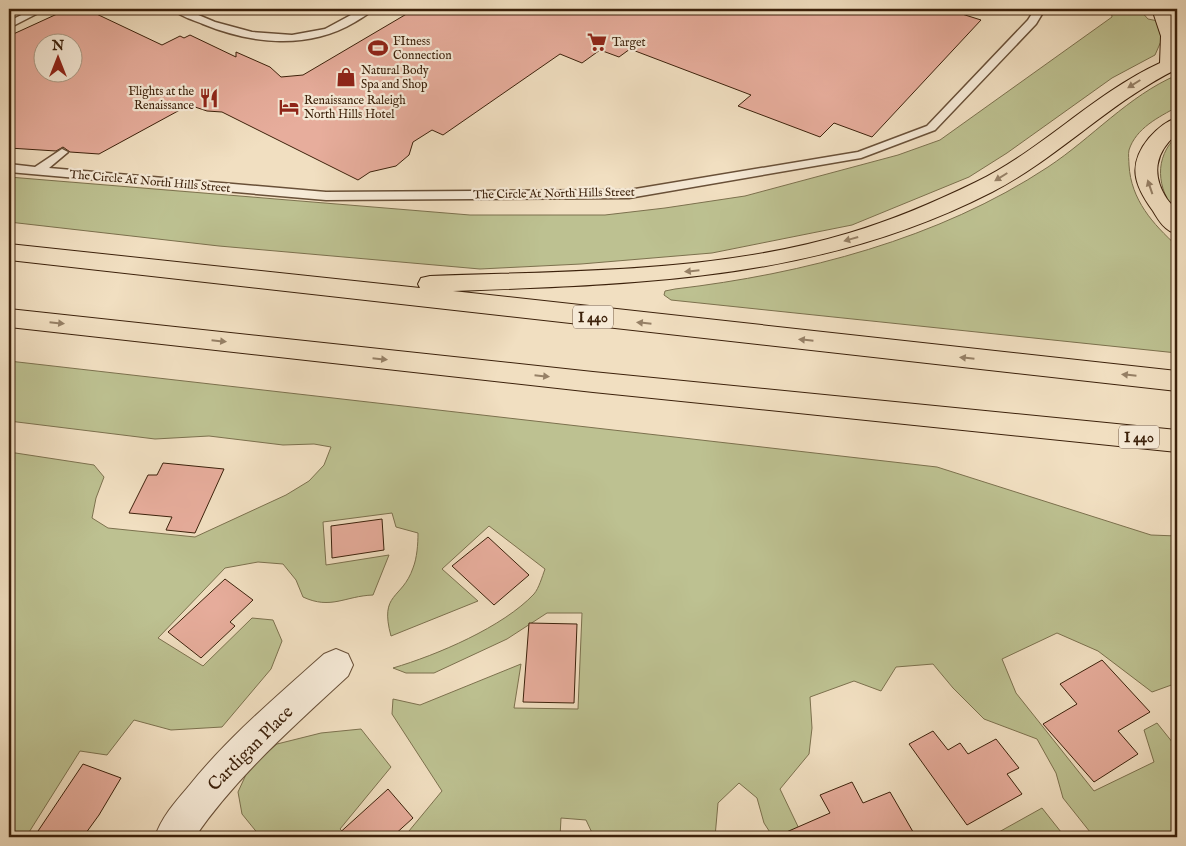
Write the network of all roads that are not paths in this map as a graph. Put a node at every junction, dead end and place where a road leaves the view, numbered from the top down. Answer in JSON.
{"nodes":[{"id":1,"x":41,"y":9,"type":"edge"},
{"id":2,"x":177,"y":9,"type":"edge"},
{"id":3,"x":369,"y":9,"type":"edge"},
{"id":4,"x":1040,"y":9,"type":"edge"},
{"id":5,"x":1160,"y":9,"type":"edge"},
{"id":6,"x":9,"y":25,"type":"edge"},
{"id":7,"x":1173,"y":64,"type":"edge"},
{"id":8,"x":1177,"y":124,"type":"edge"},
{"id":9,"x":62,"y":152,"type":"dead end"},
{"id":10,"x":9,"y":168,"type":"edge"},
{"id":11,"x":37,"y":171,"type":"junction"},
{"id":12,"x":1177,"y":227,"type":"edge"},
{"id":13,"x":9,"y":252,"type":"edge"},
{"id":14,"x":350,"y":287,"type":"junction"},
{"id":15,"x":9,"y":318,"type":"edge"},
{"id":16,"x":1177,"y":381,"type":"edge"},
{"id":17,"x":1177,"y":441,"type":"edge"},
{"id":18,"x":336,"y":665,"type":"dead end"},
{"id":19,"x":173,"y":837,"type":"edge"}],
"edges":[{"from":1,"to":6,"type":"lane"},
{"from":2,"to":3,"type":"lane"},
{"from":4,"to":11,"type":"lane","name":"The Circle At North Hills Street"},
{"from":5,"to":7,"type":"highway"},
{"from":7,"to":14,"type":"highway","one_way":true},
{"from":12,"to":8,"type":"highway","one_way":true},
{"from":9,"to":11,"type":"lane"},
{"from":10,"to":11,"type":"lane","name":"The Circle At North Hills Street"},
{"from":13,"to":14,"type":"highway","number":"I 440"},
{"from":16,"to":14,"type":"highway","number":"I 440","one_way":true},
{"from":15,"to":17,"type":"highway","number":"I 440","one_way":true},
{"from":18,"to":19,"type":"street","name":"Cardigan Place"}]}
